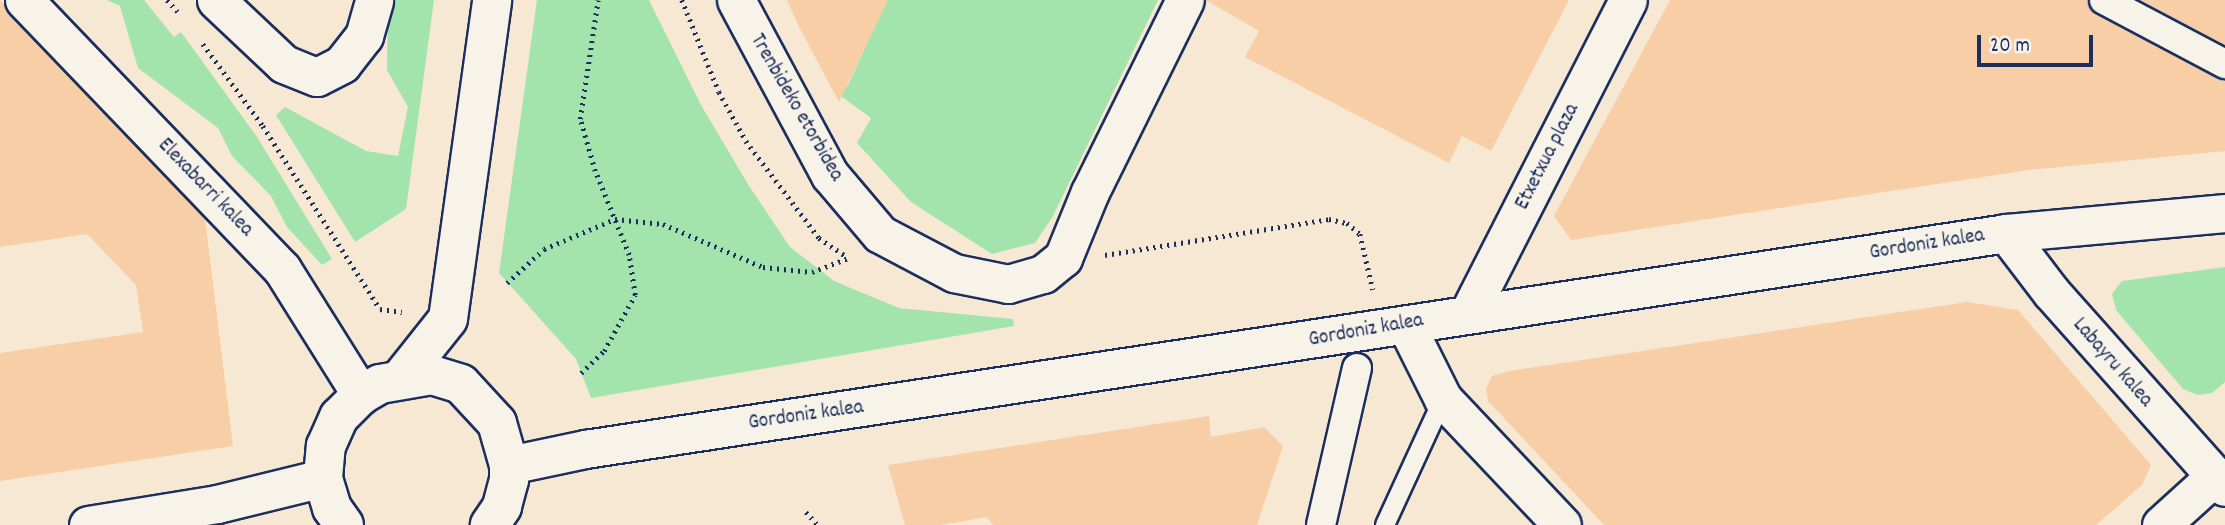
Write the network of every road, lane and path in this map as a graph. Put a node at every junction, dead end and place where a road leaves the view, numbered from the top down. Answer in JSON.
{"nodes":[{"id":1,"x":24,"y":0,"type":"edge"},
{"id":2,"x":167,"y":0,"type":"edge"},
{"id":3,"x":216,"y":0,"type":"edge"},
{"id":4,"x":374,"y":0,"type":"edge"},
{"id":5,"x":492,"y":0,"type":"edge"},
{"id":6,"x":598,"y":0,"type":"edge"},
{"id":7,"x":682,"y":0,"type":"edge"},
{"id":8,"x":736,"y":0,"type":"edge"},
{"id":9,"x":1185,"y":0,"type":"edge"},
{"id":10,"x":1628,"y":0,"type":"edge"},
{"id":11,"x":2104,"y":0,"type":"edge"},
{"id":12,"x":184,"y":18,"type":"dead end"},
{"id":13,"x":200,"y":40,"type":"dead end"},
{"id":14,"x":2225,"y":64,"type":"edge"},
{"id":15,"x":2225,"y":213,"type":"edge"},
{"id":16,"x":615,"y":219,"type":"junction"},
{"id":17,"x":2006,"y":233,"type":"junction"},
{"id":18,"x":849,"y":258,"type":"junction"},
{"id":19,"x":1097,"y":258,"type":"dead end"},
{"id":20,"x":859,"y":264,"type":"dead end"},
{"id":21,"x":507,"y":283,"type":"dead end"},
{"id":22,"x":1373,"y":292,"type":"dead end"},
{"id":23,"x":1468,"y":314,"type":"junction"},
{"id":24,"x":448,"y":319,"type":"junction"},
{"id":25,"x":1406,"y":325,"type":"junction"},
{"id":26,"x":1357,"y":368,"type":"dead end"},
{"id":27,"x":581,"y":373,"type":"dead end"},
{"id":28,"x":401,"y":377,"type":"junction"},
{"id":29,"x":361,"y":395,"type":"junction"},
{"id":30,"x":476,"y":396,"type":"junction"},
{"id":31,"x":1443,"y":399,"type":"junction"},
{"id":32,"x":509,"y":465,"type":"junction"},
{"id":33,"x":2222,"y":476,"type":"edge"},
{"id":34,"x":323,"y":478,"type":"junction"},
{"id":35,"x":806,"y":512,"type":"dead end"},
{"id":36,"x":88,"y":525,"type":"edge"},
{"id":37,"x":344,"y":525,"type":"edge"},
{"id":38,"x":490,"y":525,"type":"edge"},
{"id":39,"x":818,"y":525,"type":"edge"},
{"id":40,"x":1321,"y":525,"type":"edge"},
{"id":41,"x":1385,"y":525,"type":"edge"},
{"id":42,"x":1562,"y":525,"type":"edge"},
{"id":43,"x":2161,"y":525,"type":"edge"}],
"edges":[{"from":1,"to":29,"type":"street","name":"Elexabarri kalea"},
{"from":2,"to":12,"type":"path"},
{"from":3,"to":4,"type":"street"},
{"from":5,"to":24,"type":"street"},
{"from":6,"to":16,"type":"path"},
{"from":7,"to":18,"type":"path"},
{"from":8,"to":9,"type":"street","name":"Trenbideko etorbidea"},
{"from":10,"to":23,"type":"street","name":"Etxetxua plaza"},
{"from":11,"to":14,"type":"street"},
{"from":13,"to":24,"type":"path"},
{"from":15,"to":17,"type":"street","name":"Gordoniz kalea"},
{"from":16,"to":18,"type":"path"},
{"from":16,"to":21,"type":"path"},
{"from":16,"to":27,"type":"path"},
{"from":17,"to":23,"type":"street","name":"Gordoniz kalea"},
{"from":17,"to":33,"type":"street","name":"Labayru kalea"},
{"from":18,"to":20,"type":"path"},
{"from":19,"to":22,"type":"path"},
{"from":23,"to":25,"type":"street","name":"Gordoniz kalea"},
{"from":24,"to":28,"type":"street"},
{"from":24,"to":30,"type":"street"},
{"from":25,"to":31,"type":"street"},
{"from":25,"to":32,"type":"street","name":"Gordoniz kalea"},
{"from":26,"to":40,"type":"street"},
{"from":28,"to":29,"type":"street"},
{"from":28,"to":30,"type":"street"},
{"from":29,"to":34,"type":"street"},
{"from":30,"to":32,"type":"street"},
{"from":31,"to":41,"type":"lane"},
{"from":31,"to":42,"type":"street"},
{"from":32,"to":38,"type":"street"},
{"from":33,"to":43,"type":"street"},
{"from":34,"to":36,"type":"street"},
{"from":34,"to":37,"type":"street"},
{"from":35,"to":39,"type":"path"}]}
